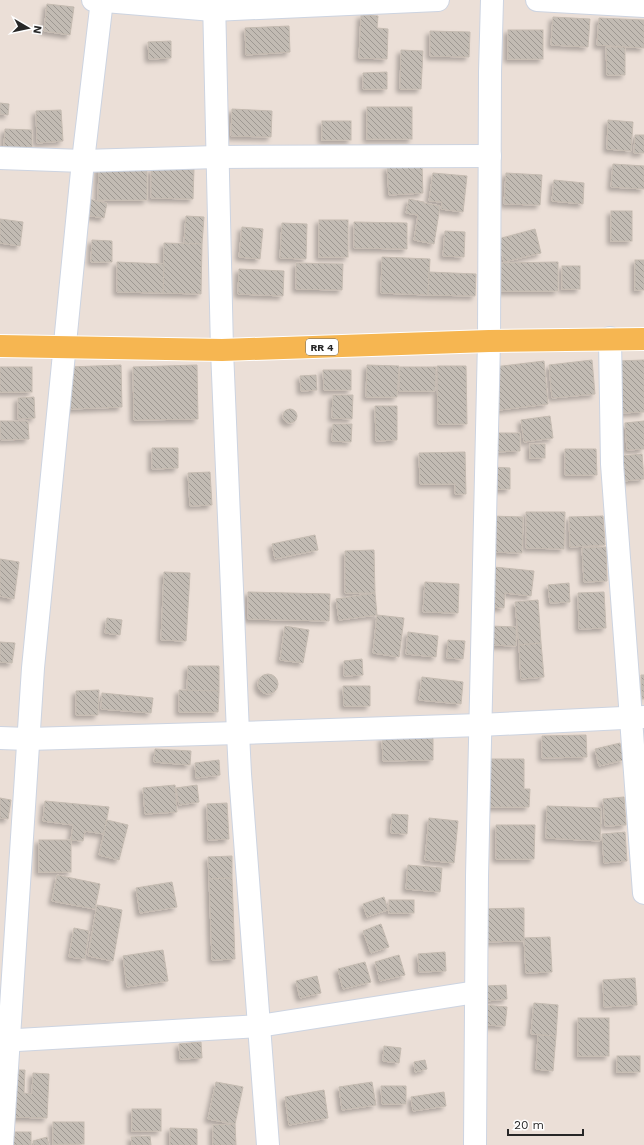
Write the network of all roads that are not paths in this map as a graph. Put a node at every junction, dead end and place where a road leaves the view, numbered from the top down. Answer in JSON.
{"nodes":[{"id":1,"x":99,"y":0,"type":"edge"},
{"id":2,"x":438,"y":0,"type":"edge"},
{"id":3,"x":492,"y":0,"type":"edge"},
{"id":4,"x":537,"y":0,"type":"edge"},
{"id":5,"x":213,"y":5,"type":"edge"},
{"id":6,"x":644,"y":6,"type":"edge"},
{"id":7,"x":490,"y":156,"type":"junction"},
{"id":8,"x":217,"y":157,"type":"junction"},
{"id":9,"x":0,"y":158,"type":"edge"},
{"id":10,"x":83,"y":161,"type":"junction"},
{"id":11,"x":610,"y":338,"type":"junction"},
{"id":12,"x":644,"y":339,"type":"edge"},
{"id":13,"x":489,"y":341,"type":"junction"},
{"id":14,"x":0,"y":346,"type":"edge"},
{"id":15,"x":65,"y":346,"type":"junction"},
{"id":16,"x":222,"y":350,"type":"junction"},
{"id":17,"x":638,"y":717,"type":"edge"},
{"id":18,"x":480,"y":725,"type":"junction"},
{"id":19,"x":238,"y":733,"type":"junction"},
{"id":20,"x":0,"y":738,"type":"edge"},
{"id":21,"x":28,"y":739,"type":"junction"},
{"id":22,"x":644,"y":893,"type":"edge"},
{"id":23,"x":476,"y":992,"type":"junction"},
{"id":24,"x":259,"y":1026,"type":"junction"},
{"id":25,"x":5,"y":1040,"type":"edge"},
{"id":26,"x":2,"y":1145,"type":"edge"},
{"id":27,"x":268,"y":1145,"type":"edge"},
{"id":28,"x":475,"y":1145,"type":"edge"}],
"edges":[{"from":1,"to":5,"type":"street"},
{"from":1,"to":10,"type":"street"},
{"from":2,"to":5,"type":"street"},
{"from":3,"to":7,"type":"street"},
{"from":4,"to":6,"type":"street"},
{"from":5,"to":8,"type":"street"},
{"from":7,"to":8,"type":"street"},
{"from":7,"to":13,"type":"street"},
{"from":8,"to":10,"type":"street"},
{"from":8,"to":16,"type":"street"},
{"from":9,"to":10,"type":"street"},
{"from":10,"to":15,"type":"street"},
{"from":11,"to":12,"type":"main road","number":"RR 4"},
{"from":11,"to":13,"type":"main road","number":"RR 4"},
{"from":11,"to":17,"type":"street"},
{"from":13,"to":16,"type":"main road","number":"RR 4"},
{"from":13,"to":18,"type":"street"},
{"from":14,"to":15,"type":"main road","number":"RR 4"},
{"from":15,"to":16,"type":"main road","number":"RR 4"},
{"from":15,"to":21,"type":"street"},
{"from":16,"to":19,"type":"street"},
{"from":17,"to":18,"type":"street"},
{"from":17,"to":22,"type":"street"},
{"from":18,"to":19,"type":"street"},
{"from":18,"to":23,"type":"street"},
{"from":19,"to":21,"type":"street"},
{"from":19,"to":24,"type":"street"},
{"from":20,"to":21,"type":"street"},
{"from":21,"to":25,"type":"street"},
{"from":23,"to":24,"type":"street"},
{"from":23,"to":28,"type":"street"},
{"from":24,"to":25,"type":"street"},
{"from":24,"to":27,"type":"street"},
{"from":25,"to":26,"type":"street"}]}
